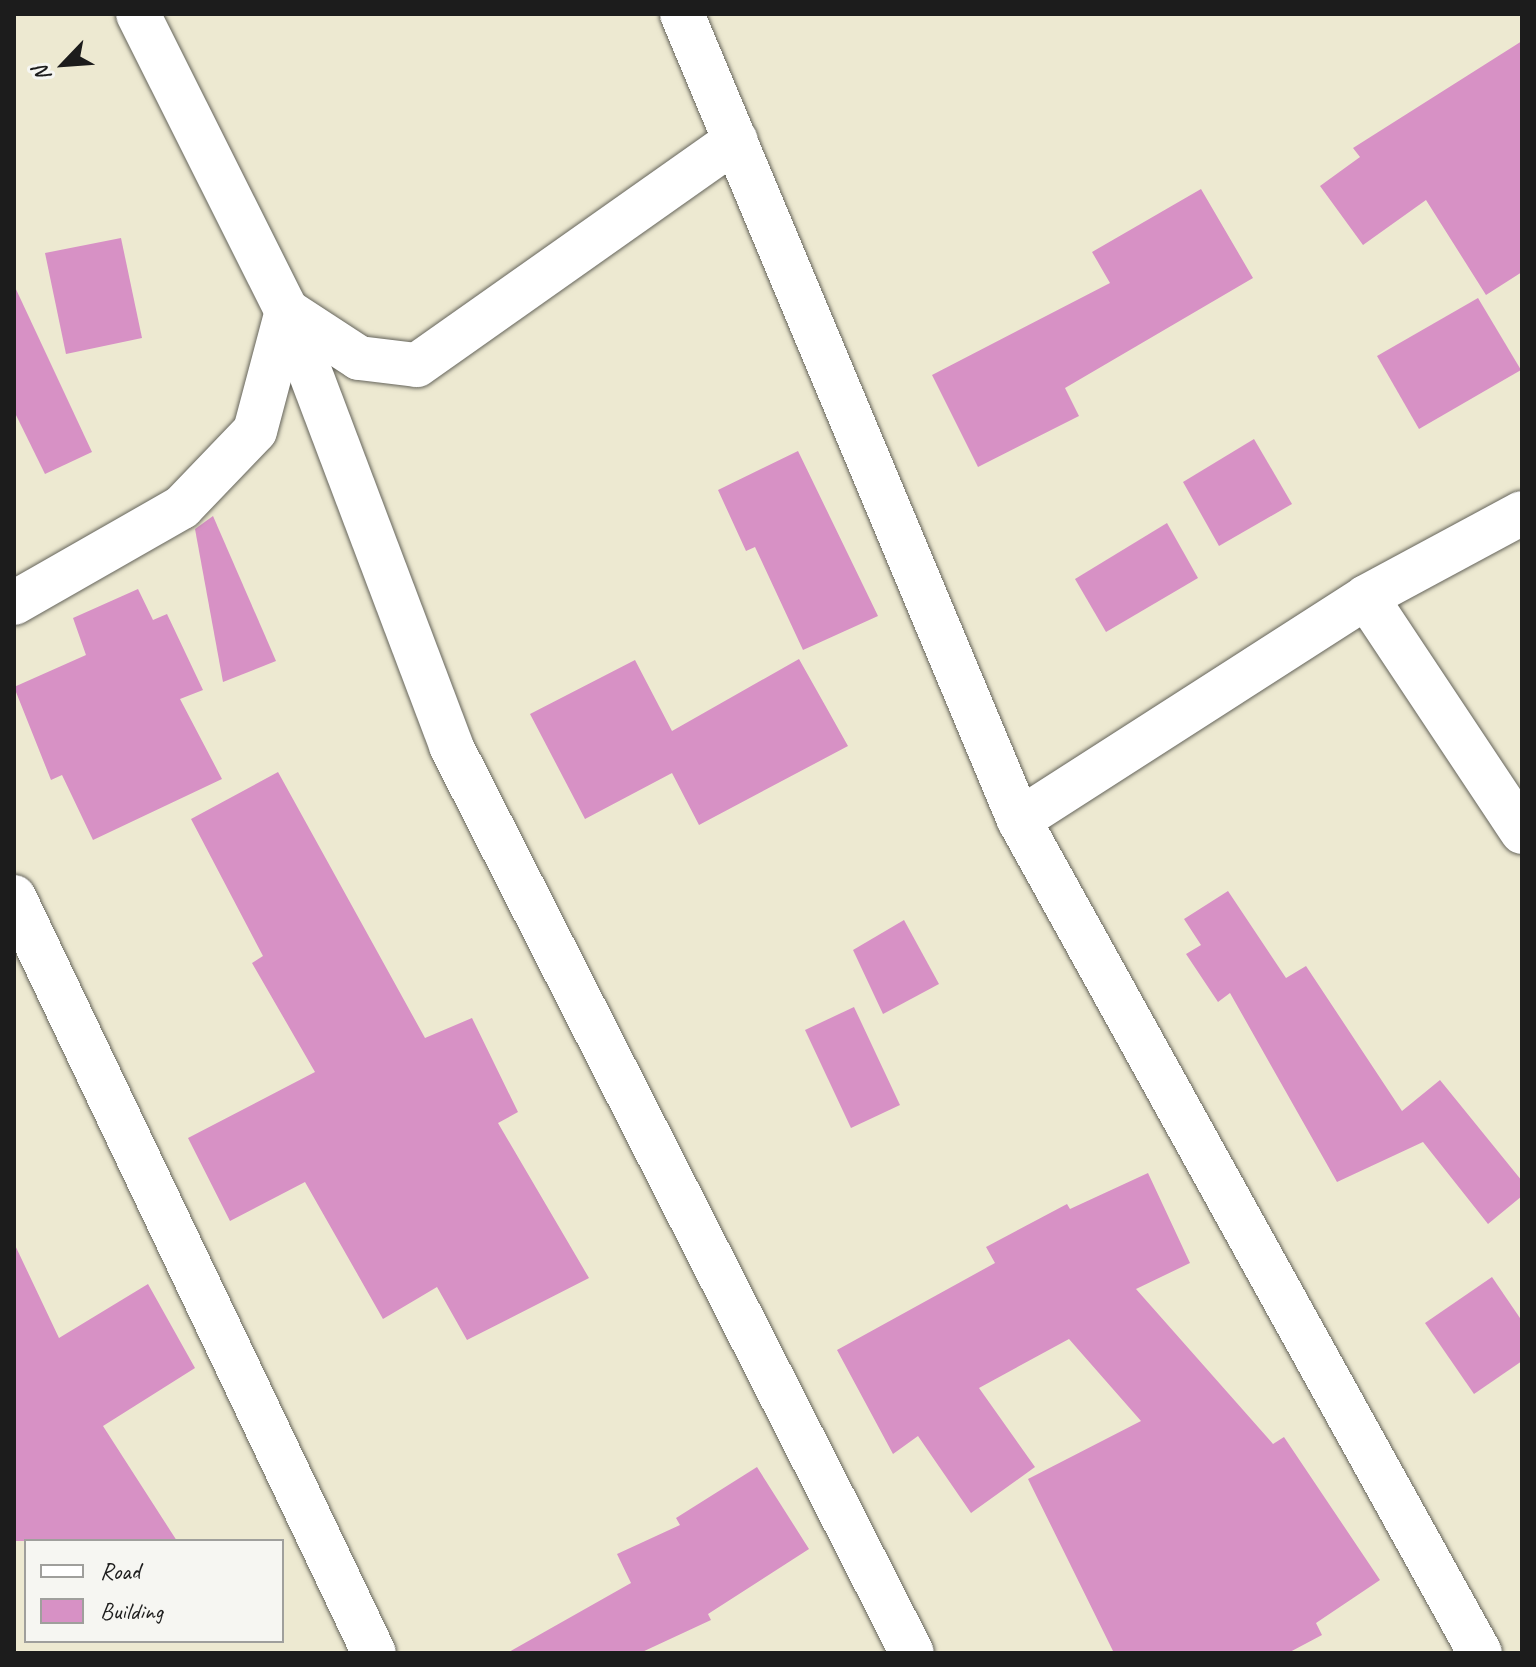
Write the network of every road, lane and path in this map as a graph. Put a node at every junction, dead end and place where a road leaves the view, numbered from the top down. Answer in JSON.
{"nodes":[{"id":1,"x":138,"y":14,"type":"edge"},
{"id":2,"x":682,"y":14,"type":"edge"},
{"id":3,"x":736,"y":140,"type":"junction"},
{"id":4,"x":287,"y":311,"type":"junction"},
{"id":5,"x":1522,"y":513,"type":"edge"},
{"id":6,"x":1366,"y":597,"type":"junction"},
{"id":7,"x":14,"y":603,"type":"edge"},
{"id":8,"x":1019,"y":820,"type":"junction"},
{"id":9,"x":1522,"y":832,"type":"edge"},
{"id":10,"x":14,"y":897,"type":"edge"},
{"id":11,"x":374,"y":1653,"type":"edge"},
{"id":12,"x":912,"y":1653,"type":"edge"},
{"id":13,"x":1480,"y":1653,"type":"edge"}],
"edges":[{"from":1,"to":4,"type":"street"},
{"from":2,"to":3,"type":"street"},
{"from":3,"to":4,"type":"street"},
{"from":3,"to":8,"type":"street"},
{"from":4,"to":7,"type":"street"},
{"from":4,"to":12,"type":"street"},
{"from":5,"to":6,"type":"street"},
{"from":6,"to":8,"type":"street"},
{"from":6,"to":9,"type":"street"},
{"from":8,"to":13,"type":"street"},
{"from":10,"to":11,"type":"street"}]}
